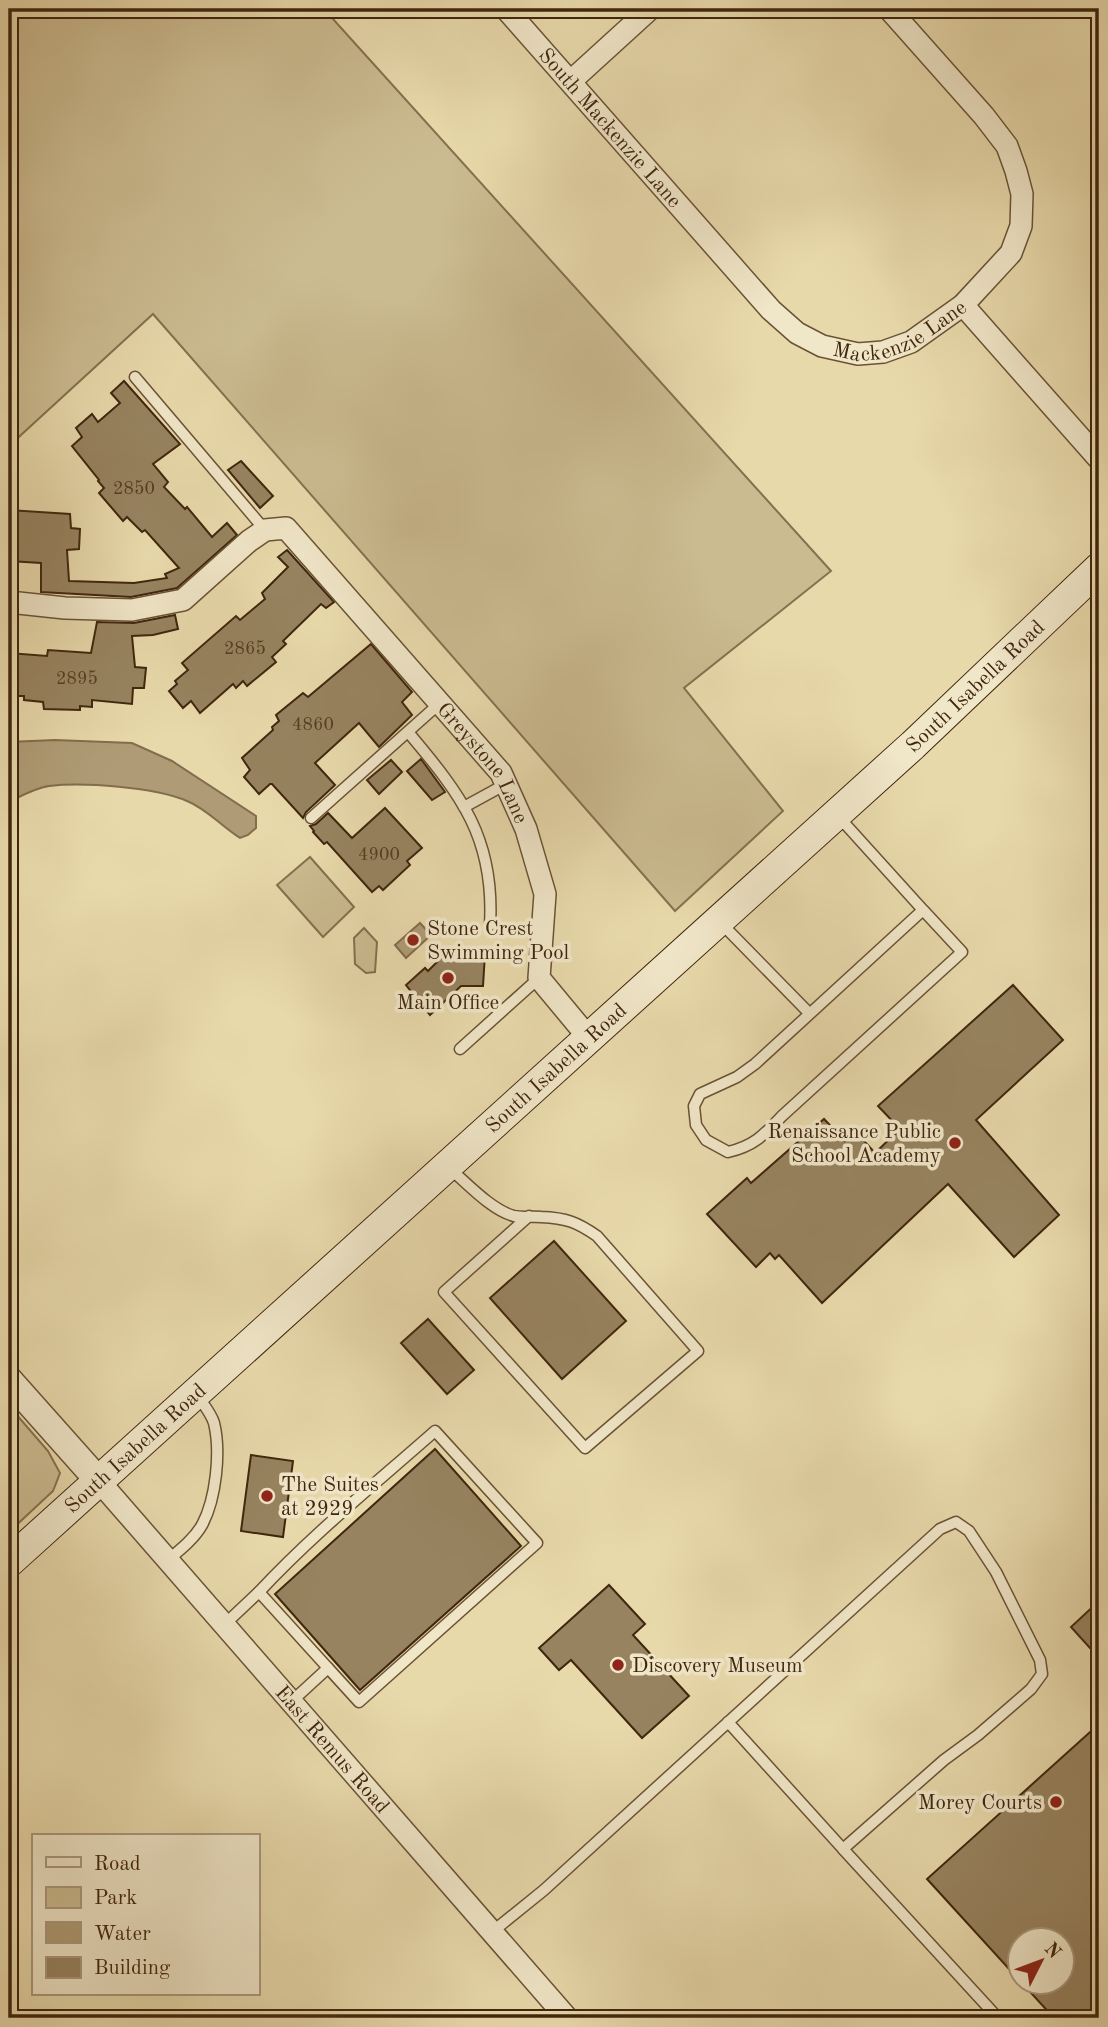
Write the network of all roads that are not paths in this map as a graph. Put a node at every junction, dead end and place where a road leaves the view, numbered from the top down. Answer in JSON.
{"nodes":[{"id":1,"x":506,"y":9,"type":"edge"},
{"id":2,"x":650,"y":9,"type":"edge"},
{"id":3,"x":889,"y":9,"type":"edge"},
{"id":4,"x":571,"y":81,"type":"junction"},
{"id":5,"x":686,"y":213,"type":"joint"},
{"id":6,"x":963,"y":305,"type":"junction"},
{"id":7,"x":135,"y":377,"type":"dead end"},
{"id":8,"x":1099,"y":460,"type":"edge"},
{"id":9,"x":275,"y":529,"type":"junction"},
{"id":10,"x":1099,"y":568,"type":"edge"},
{"id":11,"x":9,"y":602,"type":"edge"},
{"id":12,"x":440,"y":703,"type":"junction"},
{"id":13,"x":408,"y":732,"type":"junction"},
{"id":14,"x":506,"y":784,"type":"junction"},
{"id":15,"x":464,"y":807,"type":"junction"},
{"id":16,"x":836,"y":814,"type":"junction"},
{"id":17,"x":311,"y":818,"type":"dead end"},
{"id":18,"x":923,"y":910,"type":"junction"},
{"id":19,"x":718,"y":920,"type":"junction"},
{"id":20,"x":490,"y":925,"type":"dead end"},
{"id":21,"x":539,"y":978,"type":"junction"},
{"id":22,"x":809,"y":1013,"type":"junction"},
{"id":23,"x":588,"y":1037,"type":"junction"},
{"id":24,"x":460,"y":1049,"type":"dead end"},
{"id":25,"x":446,"y":1166,"type":"junction"},
{"id":26,"x":529,"y":1216,"type":"junction"},
{"id":27,"x":9,"y":1380,"type":"edge"},
{"id":28,"x":195,"y":1393,"type":"junction"},
{"id":29,"x":98,"y":1480,"type":"junction"},
{"id":30,"x":168,"y":1560,"type":"junction"},
{"id":31,"x":9,"y":1562,"type":"edge"},
{"id":32,"x":259,"y":1592,"type":"junction"},
{"id":33,"x":224,"y":1625,"type":"junction"},
{"id":34,"x":328,"y":1668,"type":"junction"},
{"id":35,"x":291,"y":1702,"type":"junction"},
{"id":36,"x":728,"y":1722,"type":"junction"},
{"id":37,"x":843,"y":1849,"type":"junction"},
{"id":38,"x":492,"y":1932,"type":"junction"},
{"id":39,"x":567,"y":2018,"type":"edge"},
{"id":40,"x":998,"y":2018,"type":"edge"}],
"edges":[{"from":1,"to":4,"type":"street","name":"South Mackenzie Lane"},
{"from":2,"to":4,"type":"street"},
{"from":3,"to":6,"type":"street"},
{"from":4,"to":5,"type":"street","name":"South Mackenzie Lane"},
{"from":5,"to":6,"type":"street","name":"Mackenzie Lane"},
{"from":6,"to":8,"type":"street","name":"Mackenzie Lane"},
{"from":7,"to":9,"type":"lane"},
{"from":9,"to":11,"type":"street"},
{"from":9,"to":12,"type":"street","name":"Greystone Lane"},
{"from":10,"to":16,"type":"main road","name":"South Isabella Road"},
{"from":12,"to":13,"type":"lane"},
{"from":12,"to":14,"type":"street","name":"Greystone Lane"},
{"from":13,"to":15,"type":"lane"},
{"from":13,"to":17,"type":"lane"},
{"from":14,"to":15,"type":"lane"},
{"from":14,"to":21,"type":"street","name":"Greystone Lane"},
{"from":15,"to":20,"type":"lane"},
{"from":16,"to":18,"type":"lane"},
{"from":16,"to":19,"type":"main road","name":"South Isabella Road"},
{"from":18,"to":22,"type":"lane"},
{"from":18,"to":22,"type":"lane"},
{"from":19,"to":22,"type":"lane"},
{"from":19,"to":23,"type":"main road","name":"South Isabella Road"},
{"from":21,"to":23,"type":"street"},
{"from":21,"to":24,"type":"lane"},
{"from":23,"to":25,"type":"main road","name":"South Isabella Road"},
{"from":25,"to":26,"type":"lane"},
{"from":25,"to":28,"type":"main road","name":"South Isabella Road"},
{"from":26,"to":26,"type":"lane"},
{"from":27,"to":29,"type":"street"},
{"from":28,"to":29,"type":"main road","name":"South Isabella Road"},
{"from":28,"to":30,"type":"lane"},
{"from":29,"to":30,"type":"street","name":"East Remus Road"},
{"from":29,"to":31,"type":"main road","name":"South Isabella Road"},
{"from":30,"to":33,"type":"street","name":"East Remus Road"},
{"from":32,"to":33,"type":"lane"},
{"from":32,"to":34,"type":"lane"},
{"from":32,"to":34,"type":"lane"},
{"from":33,"to":35,"type":"street","name":"East Remus Road"},
{"from":34,"to":35,"type":"lane"},
{"from":35,"to":38,"type":"street","name":"East Remus Road"},
{"from":36,"to":37,"type":"lane"},
{"from":36,"to":37,"type":"lane"},
{"from":36,"to":38,"type":"lane"},
{"from":37,"to":40,"type":"lane"},
{"from":38,"to":39,"type":"street","name":"East Remus Road"}]}
